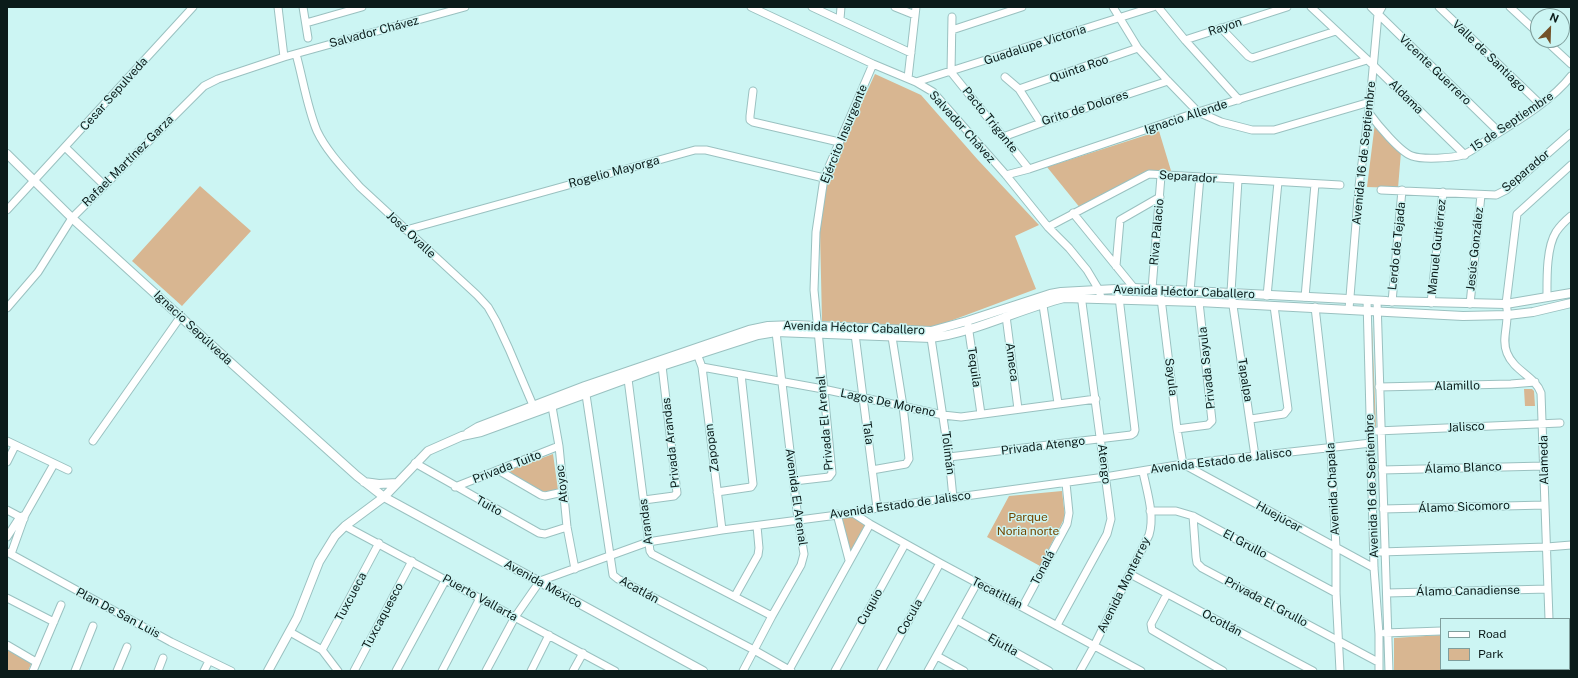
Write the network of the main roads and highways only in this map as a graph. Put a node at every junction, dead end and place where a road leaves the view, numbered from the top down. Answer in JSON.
{"nodes":[{"id":1,"x":7,"y":154,"type":"edge"},
{"id":2,"x":1571,"y":293,"type":"edge"},
{"id":3,"x":1080,"y":294,"type":"junction"},
{"id":4,"x":1042,"y":300,"type":"junction"},
{"id":5,"x":1420,"y":303,"type":"junction"},
{"id":6,"x":1571,"y":303,"type":"edge"},
{"id":7,"x":1418,"y":313,"type":"junction"},
{"id":8,"x":968,"y":325,"type":"junction"},
{"id":9,"x":817,"y":330,"type":"junction"},
{"id":10,"x":893,"y":333,"type":"junction"},
{"id":11,"x":661,"y":363,"type":"junction"},
{"id":12,"x":586,"y":389,"type":"junction"},
{"id":13,"x":363,"y":482,"type":"junction"},
{"id":14,"x":397,"y":483,"type":"junction"},
{"id":15,"x":384,"y":497,"type":"junction"},
{"id":16,"x":268,"y":671,"type":"edge"},
{"id":17,"x":703,"y":671,"type":"edge"}],
"edges":[{"from":1,"to":13,"type":"main road","name":"Ignacio Sepúlveda"},
{"from":2,"to":5,"type":"main road","name":"Avenida Héctor Caballero"},
{"from":3,"to":4,"type":"main road","name":"Avenida Héctor Caballero"},
{"from":3,"to":5,"type":"main road","name":"Avenida Héctor Caballero"},
{"from":3,"to":7,"type":"main road","name":"Avenida Héctor Caballero"},
{"from":4,"to":8,"type":"main road","name":"Avenida Héctor Caballero"},
{"from":4,"to":8,"type":"main road","name":"Avenida Héctor Caballero"},
{"from":5,"to":7,"type":"main road"},
{"from":6,"to":7,"type":"main road","name":"Avenida Héctor Caballero"},
{"from":8,"to":10,"type":"main road","name":"Avenida Héctor Caballero"},
{"from":8,"to":10,"type":"main road","name":"Avenida Héctor Caballero"},
{"from":9,"to":10,"type":"main road","name":"Avenida Héctor Caballero"},
{"from":9,"to":10,"type":"main road","name":"Avenida Héctor Caballero"},
{"from":9,"to":11,"type":"main road","name":"Avenida Héctor Caballero"},
{"from":11,"to":12,"type":"main road","name":"Avenida Héctor Caballero"},
{"from":11,"to":12,"type":"main road","name":"Avenida Héctor Caballero"},
{"from":12,"to":14,"type":"main road","name":"Avenida Héctor Caballero"},
{"from":13,"to":14,"type":"main road"},
{"from":13,"to":15,"type":"main road","name":"Ignacio Sepúlveda"},
{"from":14,"to":15,"type":"main road","name":"Avenida Héctor Caballero"},
{"from":15,"to":16,"type":"main road","name":"Avenida Héctor Caballero"},
{"from":15,"to":17,"type":"main road","name":"Avenida México"}]}
